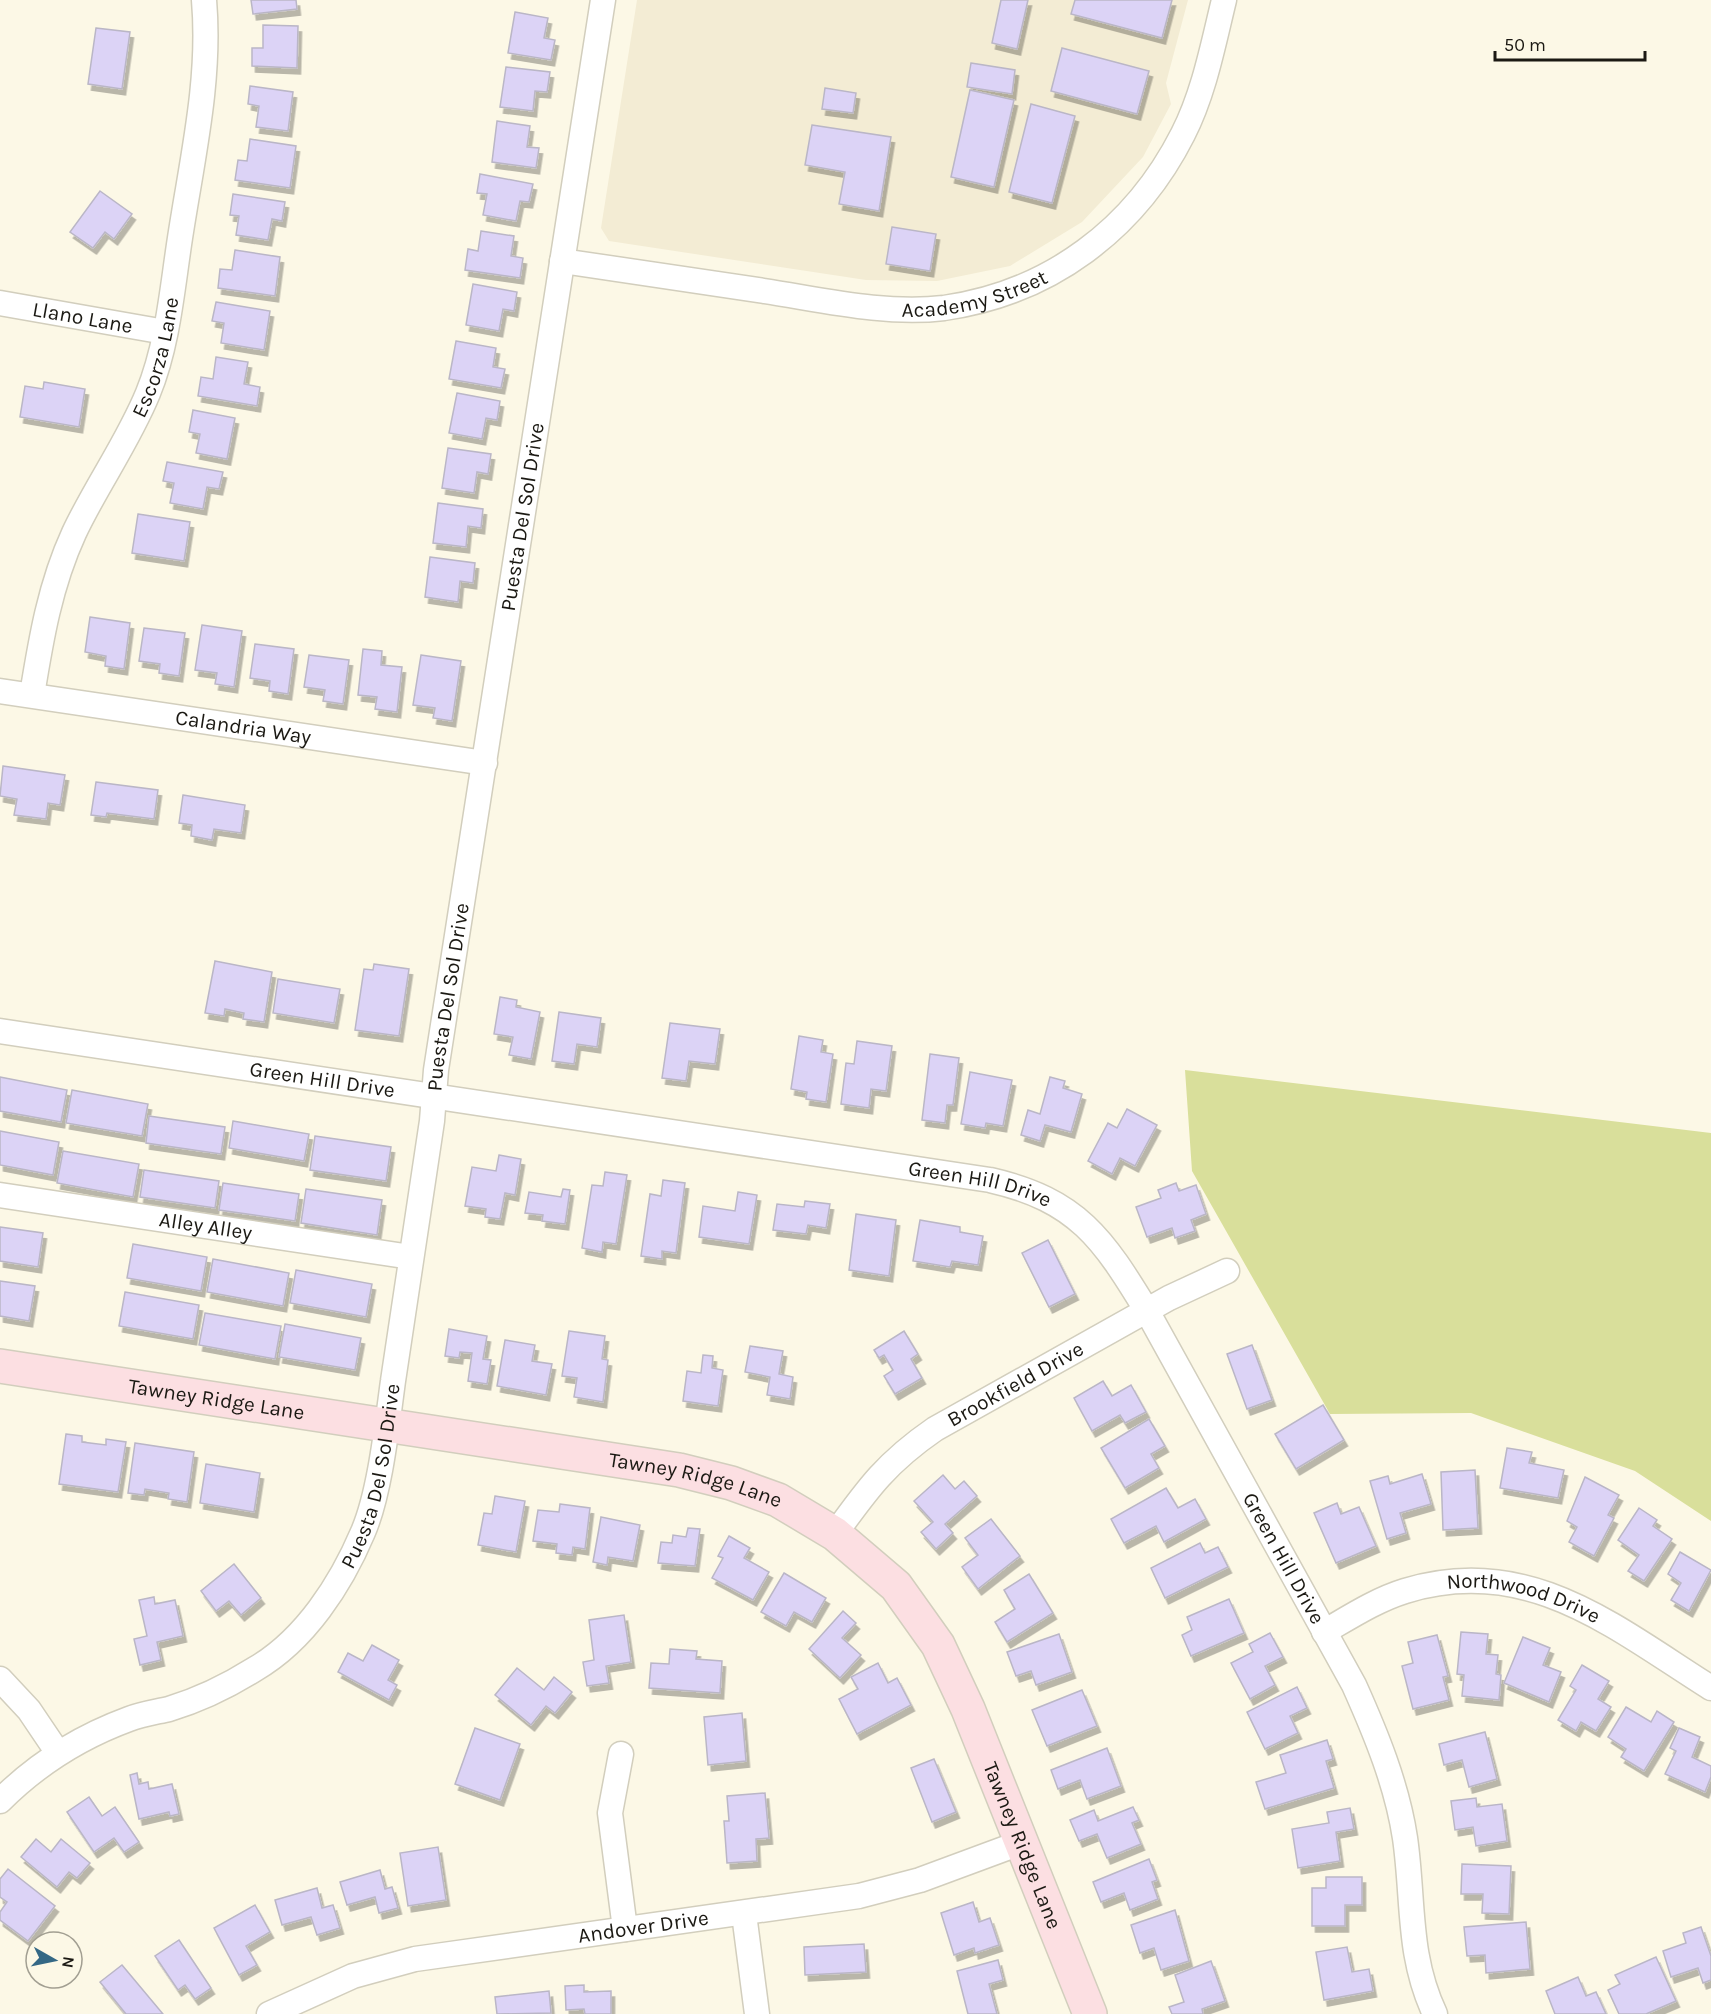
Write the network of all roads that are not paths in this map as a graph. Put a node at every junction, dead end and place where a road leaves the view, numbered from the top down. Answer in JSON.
{"nodes":[{"id":1,"x":204,"y":0,"type":"edge"},
{"id":2,"x":603,"y":0,"type":"edge"},
{"id":3,"x":1224,"y":0,"type":"edge"},
{"id":4,"x":562,"y":261,"type":"junction"},
{"id":5,"x":0,"y":303,"type":"edge"},
{"id":6,"x":165,"y":332,"type":"junction"},
{"id":7,"x":0,"y":690,"type":"edge"},
{"id":8,"x":32,"y":695,"type":"junction"},
{"id":9,"x":485,"y":763,"type":"junction"},
{"id":10,"x":0,"y":1030,"type":"edge"},
{"id":11,"x":433,"y":1097,"type":"junction"},
{"id":12,"x":0,"y":1195,"type":"edge"},
{"id":13,"x":411,"y":1257,"type":"junction"},
{"id":14,"x":1227,"y":1271,"type":"dead end"},
{"id":15,"x":1147,"y":1311,"type":"junction"},
{"id":16,"x":0,"y":1366,"type":"edge"},
{"id":17,"x":387,"y":1425,"type":"junction"},
{"id":18,"x":835,"y":1534,"type":"junction"},
{"id":19,"x":1324,"y":1632,"type":"junction"},
{"id":20,"x":0,"y":1679,"type":"edge"},
{"id":21,"x":1711,"y":1688,"type":"edge"},
{"id":22,"x":58,"y":1753,"type":"junction"},
{"id":23,"x":621,"y":1754,"type":"dead end"},
{"id":24,"x":0,"y":1801,"type":"edge"},
{"id":25,"x":1020,"y":1843,"type":"junction"},
{"id":26,"x":744,"y":1914,"type":"junction"},
{"id":27,"x":625,"y":1929,"type":"junction"},
{"id":28,"x":269,"y":2014,"type":"edge"},
{"id":29,"x":757,"y":2014,"type":"edge"},
{"id":30,"x":1090,"y":2014,"type":"edge"},
{"id":31,"x":1435,"y":2014,"type":"edge"}],
"edges":[{"from":1,"to":6,"type":"street","name":"Escorza Lane"},
{"from":2,"to":4,"type":"street","name":"Puesta Del Sol Drive"},
{"from":3,"to":4,"type":"street","name":"Academy Street"},
{"from":4,"to":9,"type":"street","name":"Puesta Del Sol Drive"},
{"from":5,"to":6,"type":"street","name":"Llano Lane"},
{"from":6,"to":8,"type":"street","name":"Escorza Lane"},
{"from":7,"to":8,"type":"street","name":"Calandria Way"},
{"from":8,"to":9,"type":"street","name":"Calandria Way"},
{"from":9,"to":11,"type":"street","name":"Puesta Del Sol Drive"},
{"from":10,"to":11,"type":"street","name":"Green Hill Drive"},
{"from":11,"to":13,"type":"street","name":"Puesta Del Sol Drive"},
{"from":11,"to":15,"type":"street","name":"Green Hill Drive"},
{"from":12,"to":13,"type":"street","name":"Alley Alley"},
{"from":13,"to":17,"type":"street","name":"Puesta Del Sol Drive"},
{"from":14,"to":15,"type":"street","name":"Brookfield Drive"},
{"from":15,"to":18,"type":"street","name":"Brookfield Drive"},
{"from":15,"to":19,"type":"street","name":"Green Hill Drive"},
{"from":16,"to":17,"type":"street","name":"Tawney Ridge Lane"},
{"from":17,"to":18,"type":"street","name":"Tawney Ridge Lane"},
{"from":17,"to":22,"type":"street","name":"Puesta Del Sol Drive"},
{"from":18,"to":25,"type":"street","name":"Tawney Ridge Lane"},
{"from":19,"to":21,"type":"street","name":"Northwood Drive"},
{"from":19,"to":31,"type":"street","name":"Green Hill Drive"},
{"from":20,"to":22,"type":"street"},
{"from":22,"to":24,"type":"street","name":"Puesta Del Sol Drive"},
{"from":23,"to":27,"type":"street"},
{"from":25,"to":26,"type":"street","name":"Andover Drive"},
{"from":25,"to":30,"type":"street","name":"Tawney Ridge Lane"},
{"from":26,"to":27,"type":"street","name":"Andover Drive"},
{"from":26,"to":29,"type":"street"},
{"from":27,"to":28,"type":"street","name":"Andover Drive"}]}
